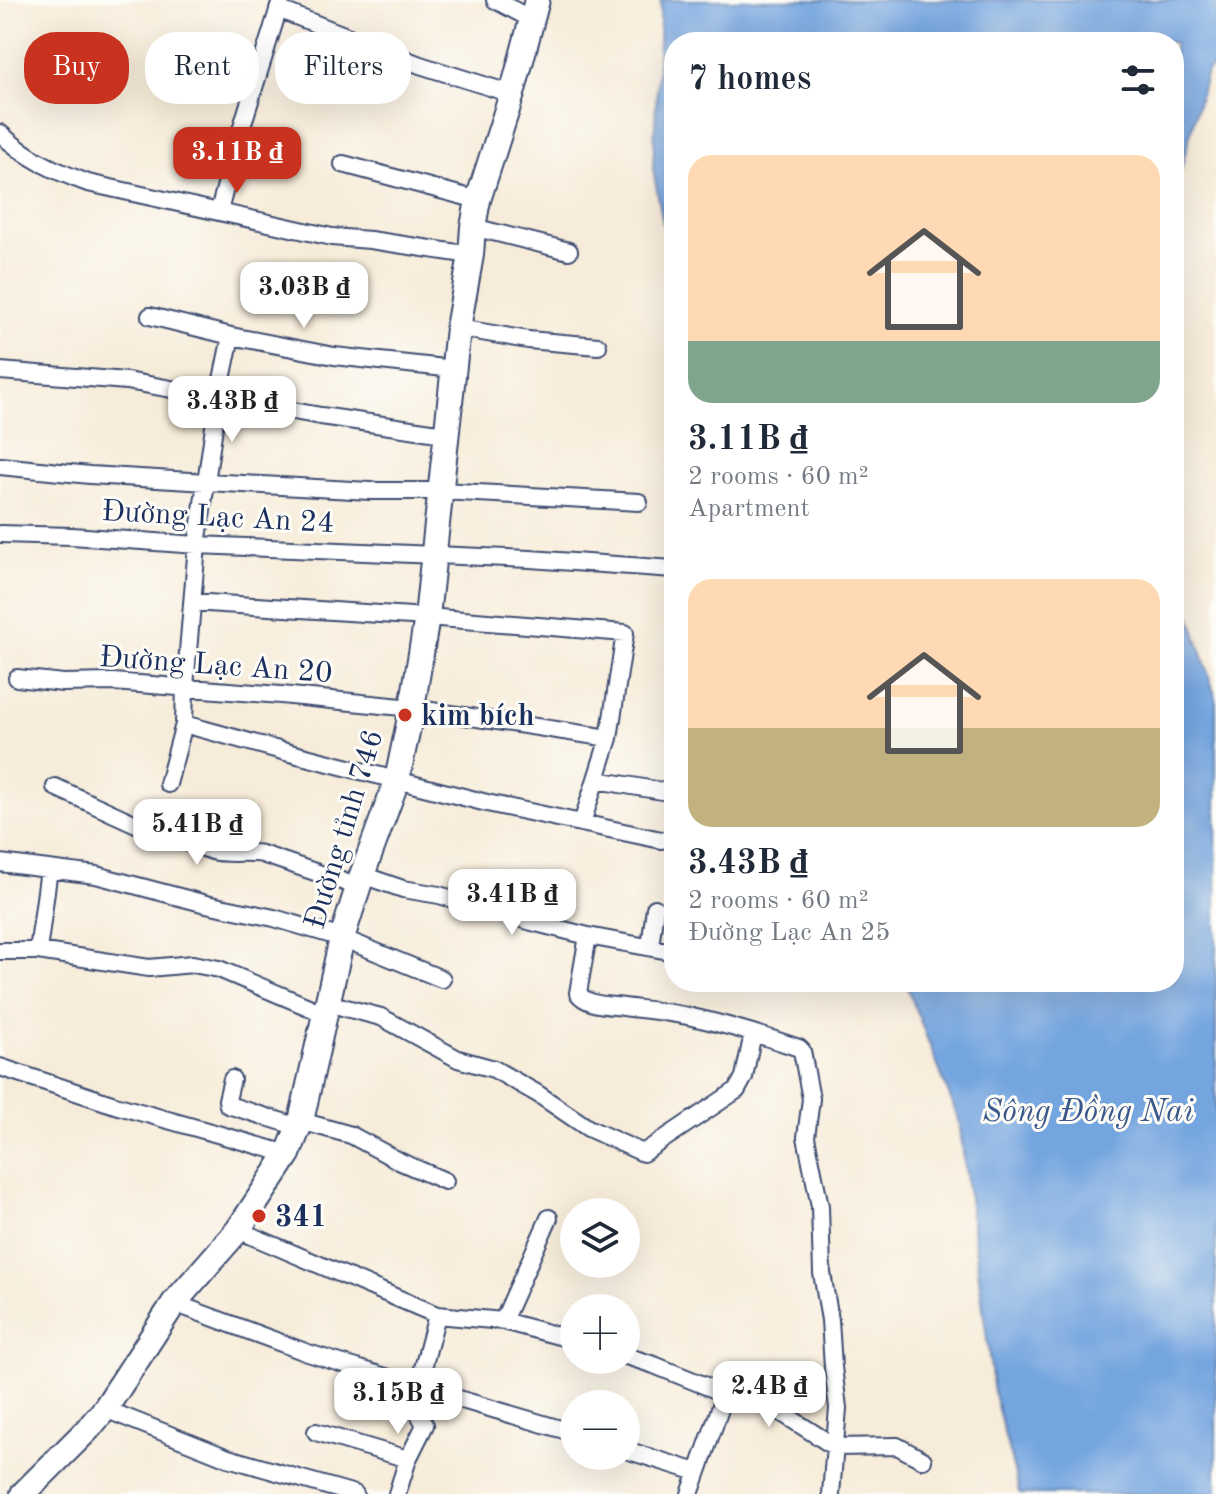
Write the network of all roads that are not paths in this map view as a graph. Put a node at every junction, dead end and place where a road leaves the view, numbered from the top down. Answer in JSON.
{"nodes":[{"id":1,"x":495,"y":0,"type":"edge"},
{"id":2,"x":280,"y":4,"type":"edge"},
{"id":3,"x":534,"y":10,"type":"edge"},
{"id":4,"x":512,"y":94,"type":"junction"},
{"id":5,"x":0,"y":133,"type":"edge"},
{"id":6,"x":343,"y":164,"type":"dead end"},
{"id":7,"x":478,"y":200,"type":"junction"},
{"id":8,"x":219,"y":211,"type":"junction"},
{"id":9,"x":473,"y":227,"type":"junction"},
{"id":10,"x":569,"y":251,"type":"dead end"},
{"id":11,"x":471,"y":255,"type":"junction"},
{"id":12,"x":150,"y":316,"type":"dead end"},
{"id":13,"x":458,"y":328,"type":"junction"},
{"id":14,"x":231,"y":336,"type":"junction"},
{"id":15,"x":598,"y":346,"type":"dead end"},
{"id":16,"x":454,"y":369,"type":"junction"},
{"id":17,"x":0,"y":371,"type":"edge"},
{"id":18,"x":218,"y":399,"type":"junction"},
{"id":19,"x":445,"y":434,"type":"junction"},
{"id":20,"x":0,"y":466,"type":"edge"},
{"id":21,"x":207,"y":482,"type":"junction"},
{"id":22,"x":441,"y":491,"type":"junction"},
{"id":23,"x":639,"y":502,"type":"dead end"},
{"id":24,"x":0,"y":534,"type":"edge"},
{"id":25,"x":197,"y":545,"type":"junction"},
{"id":26,"x":433,"y":554,"type":"junction"},
{"id":27,"x":664,"y":568,"type":"edge"},
{"id":28,"x":192,"y":602,"type":"junction"},
{"id":29,"x":427,"y":617,"type":"junction"},
{"id":30,"x":17,"y":678,"type":"dead end"},
{"id":31,"x":185,"y":687,"type":"junction"},
{"id":32,"x":412,"y":708,"type":"junction"},
{"id":33,"x":184,"y":724,"type":"junction"},
{"id":34,"x":609,"y":738,"type":"junction"},
{"id":35,"x":397,"y":780,"type":"junction"},
{"id":36,"x":596,"y":780,"type":"junction"},
{"id":37,"x":168,"y":784,"type":"dead end"},
{"id":38,"x":55,"y":787,"type":"dead end"},
{"id":39,"x":664,"y":791,"type":"edge"},
{"id":40,"x":582,"y":823,"type":"junction"},
{"id":41,"x":661,"y":840,"type":"dead end"},
{"id":42,"x":0,"y":863,"type":"edge"},
{"id":43,"x":49,"y":869,"type":"junction"},
{"id":44,"x":360,"y":881,"type":"junction"},
{"id":45,"x":655,"y":908,"type":"dead end"},
{"id":46,"x":588,"y":936,"type":"junction"},
{"id":47,"x":342,"y":938,"type":"junction"},
{"id":48,"x":650,"y":947,"type":"junction"},
{"id":49,"x":664,"y":950,"type":"edge"},
{"id":50,"x":0,"y":951,"type":"edge"},
{"id":51,"x":38,"y":951,"type":"junction"},
{"id":52,"x":442,"y":979,"type":"dead end"},
{"id":53,"x":326,"y":1009,"type":"junction"},
{"id":54,"x":753,"y":1033,"type":"junction"},
{"id":55,"x":0,"y":1067,"type":"edge"},
{"id":56,"x":232,"y":1079,"type":"dead end"},
{"id":57,"x":300,"y":1124,"type":"junction"},
{"id":58,"x":288,"y":1154,"type":"junction"},
{"id":59,"x":445,"y":1181,"type":"dead end"},
{"id":60,"x":549,"y":1218,"type":"dead end"},
{"id":61,"x":238,"y":1230,"type":"junction"},
{"id":62,"x":174,"y":1303,"type":"junction"},
{"id":63,"x":437,"y":1315,"type":"junction"},
{"id":64,"x":503,"y":1321,"type":"junction"},
{"id":65,"x":560,"y":1336,"type":"edge"},
{"id":66,"x":640,"y":1360,"type":"edge"},
{"id":67,"x":424,"y":1390,"type":"junction"},
{"id":68,"x":726,"y":1392,"type":"junction"},
{"id":69,"x":105,"y":1409,"type":"junction"},
{"id":70,"x":560,"y":1429,"type":"edge"},
{"id":71,"x":316,"y":1432,"type":"dead end"},
{"id":72,"x":835,"y":1447,"type":"junction"},
{"id":73,"x":640,"y":1454,"type":"edge"},
{"id":74,"x":408,"y":1459,"type":"junction"},
{"id":75,"x":923,"y":1460,"type":"dead end"},
{"id":76,"x":697,"y":1472,"type":"junction"},
{"id":77,"x":23,"y":1494,"type":"edge"},
{"id":78,"x":355,"y":1494,"type":"edge"},
{"id":79,"x":397,"y":1494,"type":"edge"},
{"id":80,"x":690,"y":1494,"type":"edge"},
{"id":81,"x":831,"y":1494,"type":"edge"}],
"edges":[{"from":1,"to":3,"type":"street"},
{"from":2,"to":4,"type":"street"},
{"from":2,"to":8,"type":"street"},
{"from":3,"to":4,"type":"main road","name":"Đường tỉnh 746"},
{"from":4,"to":7,"type":"main road","name":"Đường tỉnh 746"},
{"from":5,"to":8,"type":"street"},
{"from":6,"to":7,"type":"street"},
{"from":7,"to":9,"type":"main road","name":"Đường tỉnh 746"},
{"from":8,"to":11,"type":"street"},
{"from":9,"to":10,"type":"street"},
{"from":9,"to":11,"type":"main road","name":"Đường tỉnh 746"},
{"from":11,"to":13,"type":"main road","name":"Đường tỉnh 746"},
{"from":12,"to":14,"type":"street"},
{"from":13,"to":15,"type":"street"},
{"from":13,"to":16,"type":"main road","name":"Đường tỉnh 746"},
{"from":14,"to":16,"type":"street"},
{"from":14,"to":18,"type":"street"},
{"from":16,"to":19,"type":"main road","name":"Đường tỉnh 746"},
{"from":17,"to":18,"type":"street"},
{"from":18,"to":19,"type":"street"},
{"from":18,"to":21,"type":"street"},
{"from":19,"to":22,"type":"main road","name":"Đường tỉnh 746"},
{"from":20,"to":21,"type":"street"},
{"from":21,"to":22,"type":"street"},
{"from":21,"to":25,"type":"street"},
{"from":22,"to":23,"type":"street"},
{"from":22,"to":26,"type":"main road","name":"Đường tỉnh 746"},
{"from":24,"to":25,"type":"street","name":"Đường Lạc An 24"},
{"from":25,"to":26,"type":"street","name":"Đường Lạc An 24"},
{"from":25,"to":28,"type":"street"},
{"from":26,"to":27,"type":"street","name":"Đường Lạc An 24"},
{"from":26,"to":29,"type":"main road","name":"Đường tỉnh 746"},
{"from":28,"to":29,"type":"street"},
{"from":28,"to":31,"type":"street"},
{"from":29,"to":32,"type":"main road","name":"Đường tỉnh 746"},
{"from":29,"to":34,"type":"street"},
{"from":30,"to":31,"type":"street","name":"Đường Lạc An 20"},
{"from":31,"to":32,"type":"street","name":"Đường Lạc An 20"},
{"from":31,"to":33,"type":"street"},
{"from":32,"to":34,"type":"street","name":"Đường Lạc An 20"},
{"from":32,"to":35,"type":"main road","name":"Đường tỉnh 746"},
{"from":33,"to":35,"type":"street"},
{"from":33,"to":37,"type":"street"},
{"from":34,"to":36,"type":"street"},
{"from":35,"to":40,"type":"street"},
{"from":35,"to":44,"type":"main road","name":"Đường tỉnh 746"},
{"from":36,"to":39,"type":"street"},
{"from":36,"to":40,"type":"street"},
{"from":38,"to":44,"type":"street"},
{"from":40,"to":41,"type":"street"},
{"from":42,"to":43,"type":"street"},
{"from":43,"to":47,"type":"street"},
{"from":43,"to":51,"type":"street"},
{"from":44,"to":46,"type":"street"},
{"from":44,"to":47,"type":"main road","name":"Đường tỉnh 746"},
{"from":45,"to":48,"type":"street"},
{"from":46,"to":48,"type":"street"},
{"from":46,"to":54,"type":"street"},
{"from":47,"to":52,"type":"street"},
{"from":47,"to":53,"type":"main road","name":"Đường tỉnh 746"},
{"from":48,"to":49,"type":"street"},
{"from":50,"to":51,"type":"street"},
{"from":51,"to":53,"type":"street"},
{"from":53,"to":54,"type":"street"},
{"from":53,"to":57,"type":"main road","name":"Đường tỉnh 746"},
{"from":54,"to":72,"type":"street"},
{"from":55,"to":58,"type":"street"},
{"from":56,"to":57,"type":"street"},
{"from":57,"to":58,"type":"main road","name":"Đường tỉnh 746"},
{"from":57,"to":59,"type":"street"},
{"from":58,"to":61,"type":"main road","name":"Đường tỉnh 746"},
{"from":60,"to":64,"type":"street"},
{"from":61,"to":62,"type":"main road","name":"Đường tỉnh 746"},
{"from":61,"to":63,"type":"street"},
{"from":62,"to":67,"type":"street"},
{"from":62,"to":69,"type":"main road","name":"Đường tỉnh 746"},
{"from":63,"to":64,"type":"street"},
{"from":63,"to":67,"type":"street"},
{"from":64,"to":65,"type":"street"},
{"from":66,"to":68,"type":"street"},
{"from":67,"to":70,"type":"street"},
{"from":67,"to":74,"type":"street"},
{"from":68,"to":72,"type":"street"},
{"from":68,"to":76,"type":"street"},
{"from":69,"to":77,"type":"main road","name":"Đường tỉnh 746"},
{"from":69,"to":78,"type":"street"},
{"from":71,"to":74,"type":"street"},
{"from":72,"to":75,"type":"street"},
{"from":72,"to":81,"type":"street"},
{"from":73,"to":76,"type":"street"},
{"from":74,"to":79,"type":"street"},
{"from":76,"to":80,"type":"street"}]}
